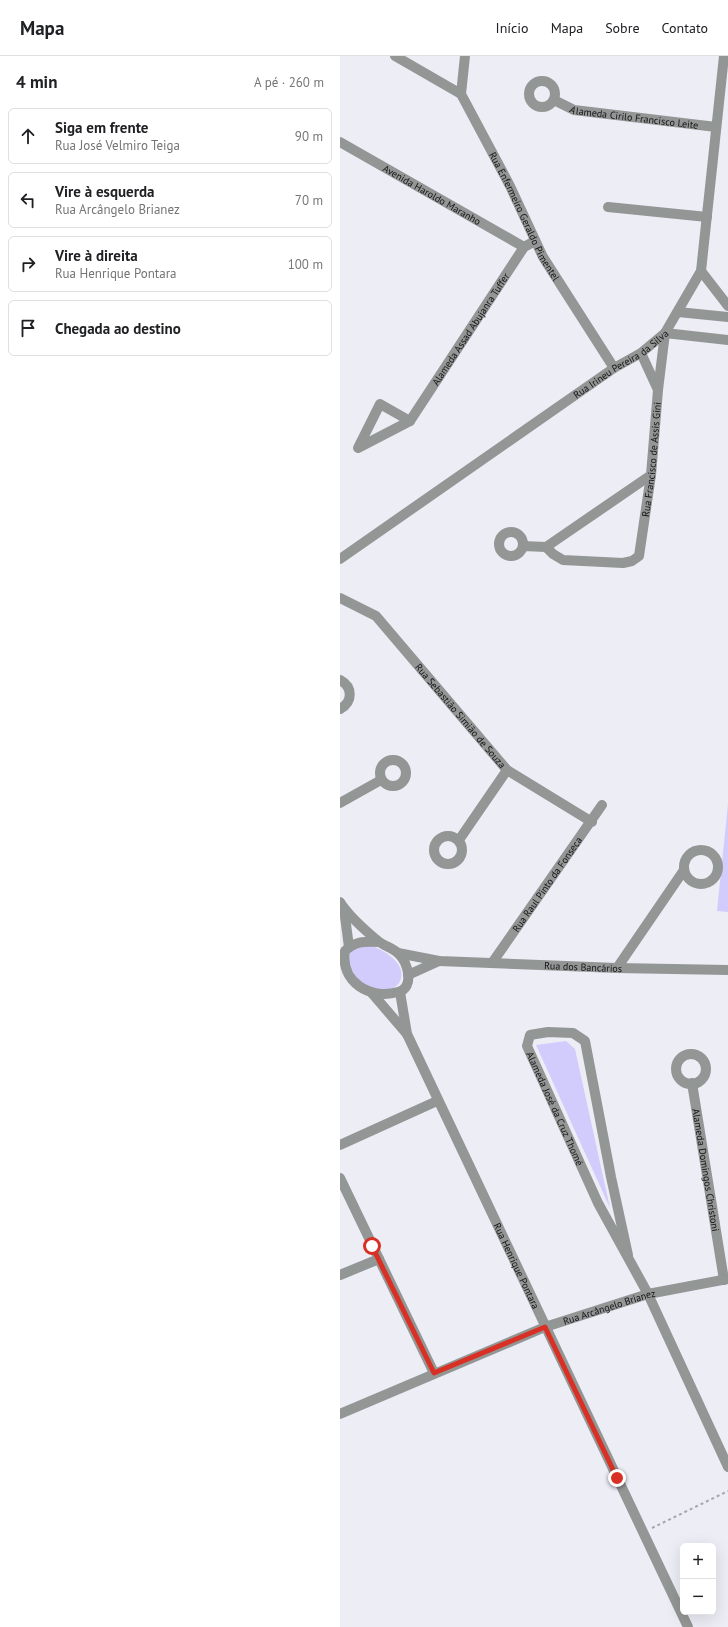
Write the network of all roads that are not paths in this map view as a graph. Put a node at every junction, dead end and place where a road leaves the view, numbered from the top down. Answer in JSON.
{"nodes":[{"id":1,"x":394,"y":56,"type":"edge"},
{"id":2,"x":465,"y":56,"type":"edge"},
{"id":3,"x":724,"y":56,"type":"edge"},
{"id":4,"x":461,"y":94,"type":"junction"},
{"id":5,"x":554,"y":100,"type":"dead end"},
{"id":6,"x":716,"y":127,"type":"junction"},
{"id":7,"x":340,"y":142,"type":"edge"},
{"id":8,"x":608,"y":207,"type":"dead end"},
{"id":9,"x":707,"y":217,"type":"junction"},
{"id":10,"x":535,"y":241,"type":"junction"},
{"id":11,"x":524,"y":247,"type":"junction"},
{"id":12,"x":701,"y":271,"type":"junction"},
{"id":13,"x":728,"y":306,"type":"edge"},
{"id":14,"x":678,"y":312,"type":"junction"},
{"id":15,"x":728,"y":317,"type":"edge"},
{"id":16,"x":666,"y":333,"type":"junction"},
{"id":17,"x":728,"y":340,"type":"edge"},
{"id":18,"x":641,"y":353,"type":"junction"},
{"id":19,"x":614,"y":368,"type":"junction"},
{"id":20,"x":658,"y":390,"type":"junction"},
{"id":21,"x":410,"y":420,"type":"junction"},
{"id":22,"x":651,"y":475,"type":"junction"},
{"id":23,"x":523,"y":546,"type":"dead end"},
{"id":24,"x":546,"y":547,"type":"junction"},
{"id":25,"x":340,"y":558,"type":"edge"},
{"id":26,"x":340,"y":598,"type":"edge"},
{"id":27,"x":340,"y":680,"type":"edge"},
{"id":28,"x":340,"y":709,"type":"edge"},
{"id":29,"x":507,"y":770,"type":"junction"},
{"id":30,"x":381,"y":780,"type":"dead end"},
{"id":31,"x":340,"y":803,"type":"edge"},
{"id":32,"x":602,"y":805,"type":"dead end"},
{"id":33,"x":592,"y":822,"type":"junction"},
{"id":34,"x":459,"y":840,"type":"dead end"},
{"id":35,"x":684,"y":870,"type":"dead end"},
{"id":36,"x":342,"y":905,"type":"edge"},
{"id":37,"x":379,"y":942,"type":"junction"},
{"id":38,"x":345,"y":950,"type":"edge"},
{"id":39,"x":398,"y":953,"type":"junction"},
{"id":40,"x":439,"y":961,"type":"junction"},
{"id":41,"x":492,"y":963,"type":"junction"},
{"id":42,"x":617,"y":968,"type":"junction"},
{"id":43,"x":728,"y":970,"type":"edge"},
{"id":44,"x":408,"y":975,"type":"junction"},
{"id":45,"x":345,"y":978,"type":"edge"},
{"id":46,"x":371,"y":992,"type":"junction"},
{"id":47,"x":400,"y":992,"type":"junction"},
{"id":48,"x":407,"y":1034,"type":"junction"},
{"id":49,"x":692,"y":1083,"type":"dead end"},
{"id":50,"x":437,"y":1101,"type":"junction"},
{"id":51,"x":340,"y":1146,"type":"edge"},
{"id":52,"x":340,"y":1178,"type":"edge"},
{"id":53,"x":628,"y":1255,"type":"junction"},
{"id":54,"x":378,"y":1259,"type":"junction"},
{"id":55,"x":340,"y":1275,"type":"edge"},
{"id":56,"x":726,"y":1279,"type":"edge"},
{"id":57,"x":648,"y":1294,"type":"junction"},
{"id":58,"x":545,"y":1327,"type":"junction"},
{"id":59,"x":434,"y":1373,"type":"junction"},
{"id":60,"x":340,"y":1414,"type":"edge"},
{"id":61,"x":728,"y":1466,"type":"edge"},
{"id":62,"x":688,"y":1627,"type":"edge"}],
"edges":[{"from":1,"to":4,"type":"street"},
{"from":2,"to":4,"type":"street"},
{"from":3,"to":6,"type":"street","name":"Rua Irineu Pereira da Silva"},
{"from":4,"to":10,"type":"street","name":"Rua Enfermeiro Geraldo Pimentel"},
{"from":5,"to":6,"type":"street","name":"Alameda Cirilo Francisco Leite"},
{"from":6,"to":9,"type":"street","name":"Rua Irineu Pereira da Silva"},
{"from":7,"to":11,"type":"street","name":"Avenida Haroldo Maranho"},
{"from":8,"to":9,"type":"street"},
{"from":9,"to":12,"type":"street","name":"Rua Irineu Pereira da Silva"},
{"from":10,"to":11,"type":"street","name":"Alameda Assad Abujanra Tuffer"},
{"from":10,"to":19,"type":"street","name":"Rua Enfermeiro Geraldo Pimentel"},
{"from":11,"to":21,"type":"street","name":"Alameda Assad Abujanra Tuffer"},
{"from":12,"to":13,"type":"street"},
{"from":12,"to":14,"type":"street","name":"Rua Irineu Pereira da Silva"},
{"from":14,"to":15,"type":"street"},
{"from":14,"to":16,"type":"street","name":"Rua Irineu Pereira da Silva"},
{"from":16,"to":17,"type":"street"},
{"from":16,"to":18,"type":"street","name":"Rua Irineu Pereira da Silva"},
{"from":16,"to":20,"type":"street"},
{"from":18,"to":19,"type":"street","name":"Rua Irineu Pereira da Silva"},
{"from":18,"to":20,"type":"street","name":"Rua Francisco de Assis Gini"},
{"from":19,"to":25,"type":"street","name":"Rua Irineu Pereira da Silva"},
{"from":20,"to":22,"type":"street","name":"Rua Francisco de Assis Gini"},
{"from":21,"to":21,"type":"street","name":"Alameda Assad Abujanra Tuffer"},
{"from":22,"to":24,"type":"street"},
{"from":22,"to":24,"type":"street","name":"Rua Francisco de Assis Gini"},
{"from":23,"to":24,"type":"street"},
{"from":26,"to":29,"type":"street","name":"Rua Sebastião Simião de Souza"},
{"from":27,"to":28,"type":"street"},
{"from":29,"to":33,"type":"street","name":"Rua Sebastião Simião de Souza"},
{"from":29,"to":34,"type":"street"},
{"from":30,"to":31,"type":"street"},
{"from":32,"to":33,"type":"street","name":"Rua Raul Pinto da Fonseca"},
{"from":33,"to":41,"type":"street","name":"Rua Raul Pinto da Fonseca"},
{"from":35,"to":42,"type":"street"},
{"from":36,"to":37,"type":"street"},
{"from":36,"to":38,"type":"street"},
{"from":37,"to":38,"type":"street"},
{"from":37,"to":39,"type":"street"},
{"from":38,"to":45,"type":"street"},
{"from":39,"to":40,"type":"street","name":"Rua dos Bancários"},
{"from":39,"to":44,"type":"street"},
{"from":40,"to":41,"type":"street","name":"Rua dos Bancários"},
{"from":40,"to":44,"type":"street","name":"Rua dos Bancários"},
{"from":41,"to":42,"type":"street","name":"Rua dos Bancários"},
{"from":42,"to":43,"type":"street","name":"Rua dos Bancários"},
{"from":44,"to":47,"type":"street"},
{"from":45,"to":46,"type":"street"},
{"from":46,"to":47,"type":"street"},
{"from":46,"to":48,"type":"street","name":"Rua Henrique Pontara"},
{"from":47,"to":48,"type":"street","name":"Rua Henrique Pontara"},
{"from":48,"to":50,"type":"street","name":"Rua Henrique Pontara"},
{"from":49,"to":56,"type":"street","name":"Alameda Domingos Christoni"},
{"from":50,"to":51,"type":"street"},
{"from":50,"to":58,"type":"street","name":"Rua Henrique Pontara"},
{"from":52,"to":54,"type":"street"},
{"from":53,"to":53,"type":"street","name":"Alameda José da Cruz Thomé"},
{"from":53,"to":57,"type":"street","name":"Alameda José da Cruz Thomé"},
{"from":54,"to":55,"type":"street"},
{"from":54,"to":59,"type":"street"},
{"from":56,"to":57,"type":"street","name":"Rua Arcângelo Brianez"},
{"from":57,"to":58,"type":"street","name":"Rua Arcângelo Brianez"},
{"from":57,"to":61,"type":"street","name":"Alameda José da Cruz Thomé"},
{"from":58,"to":59,"type":"street","name":"Rua Arcângelo Brianez"},
{"from":58,"to":62,"type":"street","name":"Rua Henrique Pontara"},
{"from":59,"to":60,"type":"street","name":"Rua Arcângelo Brianez"}]}
